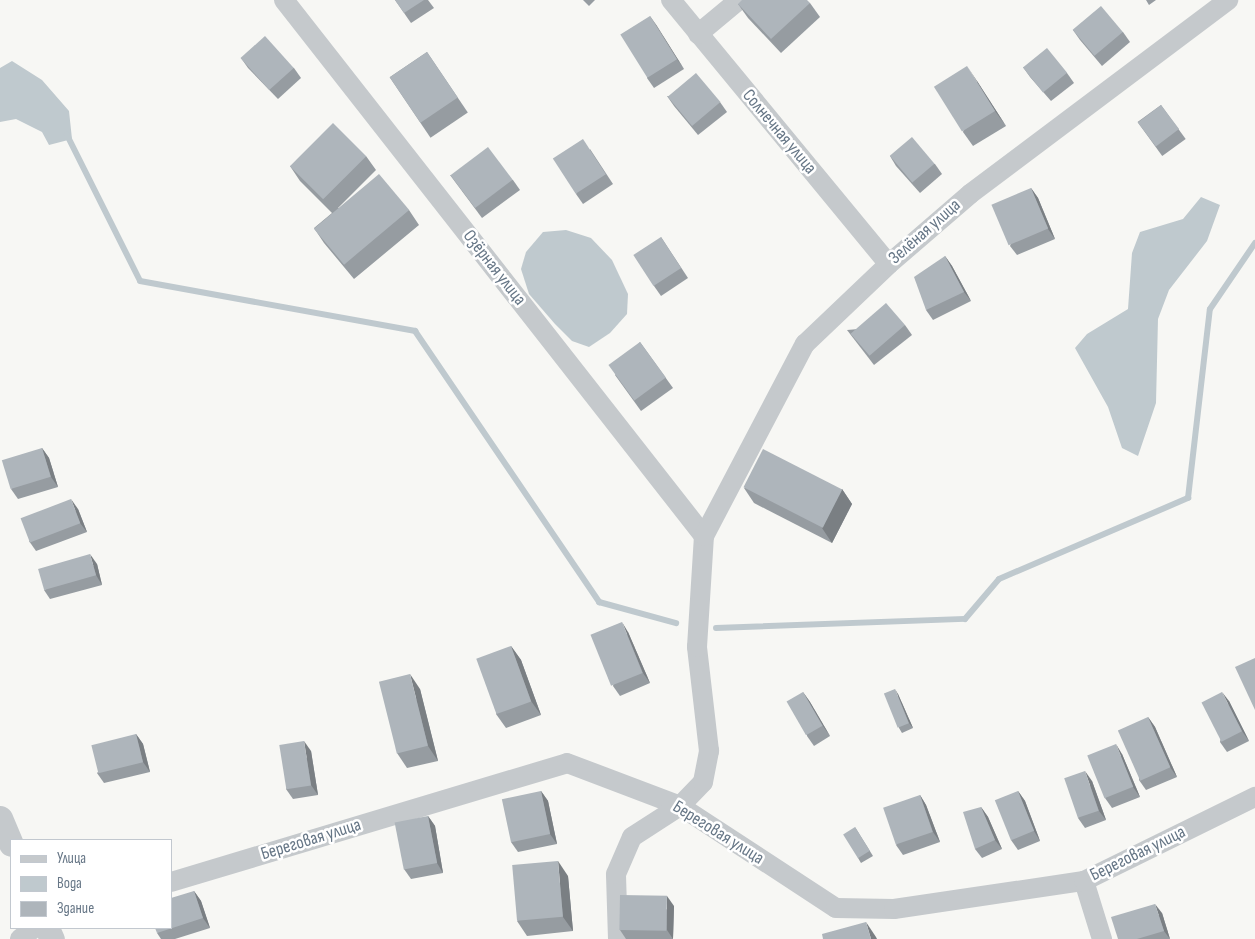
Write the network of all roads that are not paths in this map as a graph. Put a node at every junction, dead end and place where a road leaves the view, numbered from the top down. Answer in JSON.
{"nodes":[{"id":1,"x":284,"y":0,"type":"edge"},
{"id":2,"x":672,"y":0,"type":"edge"},
{"id":3,"x":739,"y":0,"type":"edge"},
{"id":4,"x":1228,"y":0,"type":"edge"},
{"id":5,"x":698,"y":34,"type":"junction"},
{"id":6,"x":889,"y":264,"type":"junction"},
{"id":7,"x":704,"y":536,"type":"junction"},
{"id":8,"x":1255,"y":797,"type":"edge"},
{"id":9,"x":680,"y":806,"type":"junction"},
{"id":10,"x":0,"y":818,"type":"edge"},
{"id":11,"x":10,"y":842,"type":"edge"},
{"id":12,"x":1084,"y":881,"type":"junction"},
{"id":13,"x":172,"y":882,"type":"edge"},
{"id":14,"x":33,"y":929,"type":"edge"},
{"id":15,"x":20,"y":939,"type":"edge"},
{"id":16,"x":618,"y":939,"type":"edge"},
{"id":17,"x":1102,"y":939,"type":"edge"}],
"edges":[{"from":1,"to":7,"type":"street","name":"Озёрная улица"},
{"from":2,"to":5,"type":"street","name":"Солнечная улица"},
{"from":3,"to":5,"type":"street"},
{"from":4,"to":6,"type":"street","name":"Зелёная улица"},
{"from":5,"to":6,"type":"street","name":"Солнечная улица"},
{"from":6,"to":7,"type":"street","name":"Зелёная улица"},
{"from":7,"to":9,"type":"street"},
{"from":8,"to":12,"type":"street","name":"Береговая улица"},
{"from":9,"to":12,"type":"street","name":"Береговая улица"},
{"from":9,"to":13,"type":"street","name":"Береговая улица"},
{"from":9,"to":16,"type":"street"},
{"from":10,"to":11,"type":"street"},
{"from":12,"to":17,"type":"street"},
{"from":14,"to":15,"type":"street"}]}
